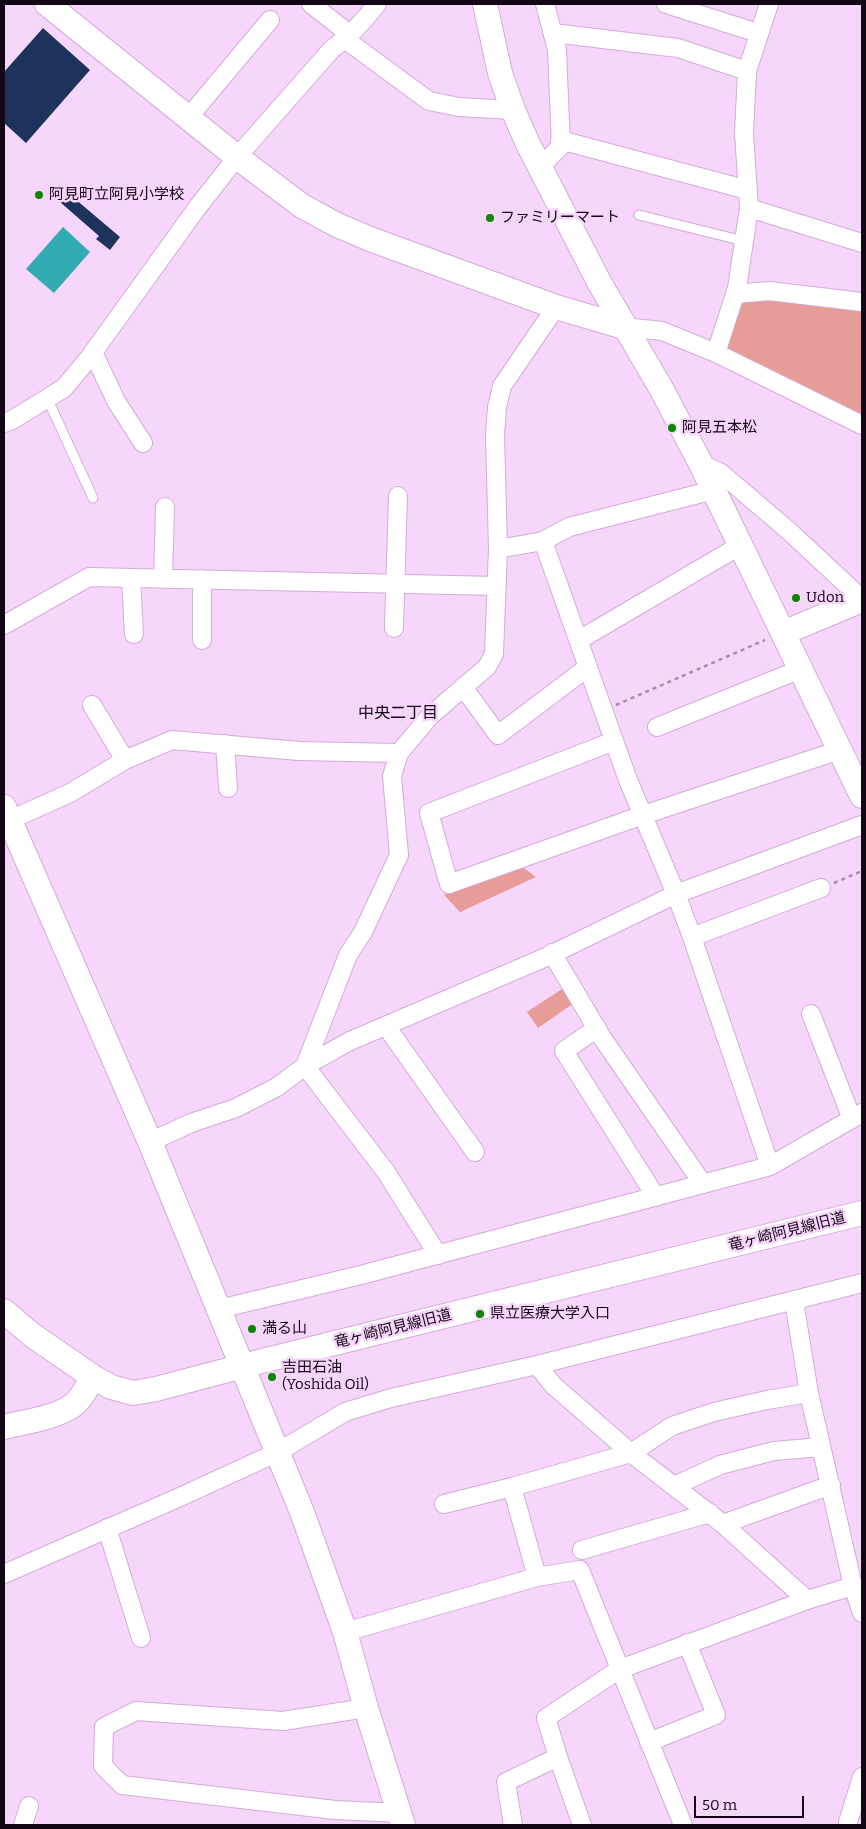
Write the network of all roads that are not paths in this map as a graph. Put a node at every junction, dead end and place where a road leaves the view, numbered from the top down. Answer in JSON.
{"nodes":[{"id":1,"x":47,"y":4,"type":"edge"},
{"id":2,"x":311,"y":4,"type":"edge"},
{"id":3,"x":377,"y":4,"type":"edge"},
{"id":4,"x":486,"y":4,"type":"edge"},
{"id":5,"x":545,"y":4,"type":"edge"},
{"id":6,"x":666,"y":4,"type":"edge"},
{"id":7,"x":769,"y":4,"type":"edge"},
{"id":8,"x":270,"y":20,"type":"dead end"},
{"id":9,"x":552,"y":33,"type":"junction"},
{"id":10,"x":758,"y":33,"type":"junction"},
{"id":11,"x":346,"y":40,"type":"junction"},
{"id":12,"x":747,"y":71,"type":"junction"},
{"id":13,"x":513,"y":110,"type":"junction"},
{"id":14,"x":188,"y":118,"type":"junction"},
{"id":15,"x":560,"y":140,"type":"junction"},
{"id":16,"x":237,"y":157,"type":"junction"},
{"id":17,"x":540,"y":167,"type":"junction"},
{"id":18,"x":748,"y":190,"type":"junction"},
{"id":19,"x":749,"y":208,"type":"junction"},
{"id":20,"x":639,"y":215,"type":"dead end"},
{"id":21,"x":744,"y":241,"type":"junction"},
{"id":22,"x":862,"y":243,"type":"edge"},
{"id":23,"x":735,"y":294,"type":"junction"},
{"id":24,"x":862,"y":302,"type":"edge"},
{"id":25,"x":556,"y":307,"type":"junction"},
{"id":26,"x":624,"y":327,"type":"junction"},
{"id":27,"x":93,"y":352,"type":"junction"},
{"id":28,"x":716,"y":353,"type":"junction"},
{"id":29,"x":47,"y":398,"type":"junction"},
{"id":30,"x":4,"y":423,"type":"edge"},
{"id":31,"x":862,"y":425,"type":"edge"},
{"id":32,"x":143,"y":443,"type":"dead end"},
{"id":33,"x":701,"y":464,"type":"junction"},
{"id":34,"x":714,"y":490,"type":"junction"},
{"id":35,"x":398,"y":496,"type":"dead end"},
{"id":36,"x":93,"y":498,"type":"dead end"},
{"id":37,"x":165,"y":507,"type":"dead end"},
{"id":38,"x":543,"y":541,"type":"junction"},
{"id":39,"x":741,"y":545,"type":"junction"},
{"id":40,"x":498,"y":549,"type":"junction"},
{"id":41,"x":131,"y":578,"type":"junction"},
{"id":42,"x":163,"y":578,"type":"junction"},
{"id":43,"x":202,"y":579,"type":"junction"},
{"id":44,"x":394,"y":583,"type":"junction"},
{"id":45,"x":497,"y":586,"type":"junction"},
{"id":46,"x":862,"y":599,"type":"edge"},
{"id":47,"x":4,"y":625,"type":"edge"},
{"id":48,"x":394,"y":628,"type":"dead end"},
{"id":49,"x":783,"y":633,"type":"junction"},
{"id":50,"x":134,"y":634,"type":"dead end"},
{"id":51,"x":202,"y":640,"type":"dead end"},
{"id":52,"x":578,"y":640,"type":"junction"},
{"id":53,"x":588,"y":667,"type":"junction"},
{"id":54,"x":801,"y":669,"type":"junction"},
{"id":55,"x":463,"y":687,"type":"junction"},
{"id":56,"x":92,"y":705,"type":"dead end"},
{"id":57,"x":657,"y":726,"type":"dead end"},
{"id":58,"x":614,"y":741,"type":"junction"},
{"id":59,"x":224,"y":744,"type":"junction"},
{"id":60,"x":840,"y":750,"type":"junction"},
{"id":61,"x":399,"y":753,"type":"junction"},
{"id":62,"x":125,"y":760,"type":"junction"},
{"id":63,"x":228,"y":788,"type":"dead end"},
{"id":64,"x":862,"y":796,"type":"edge"},
{"id":65,"x":7,"y":814,"type":"edge"},
{"id":66,"x":643,"y":815,"type":"junction"},
{"id":67,"x":862,"y":825,"type":"edge"},
{"id":68,"x":821,"y":888,"type":"road end"},
{"id":69,"x":676,"y":894,"type":"junction"},
{"id":70,"x":692,"y":937,"type":"junction"},
{"id":71,"x":552,"y":953,"type":"junction"},
{"id":72,"x":810,"y":1014,"type":"dead end"},
{"id":73,"x":386,"y":1026,"type":"junction"},
{"id":74,"x":596,"y":1028,"type":"junction"},
{"id":75,"x":305,"y":1066,"type":"junction"},
{"id":76,"x":857,"y":1116,"type":"edge"},
{"id":77,"x":150,"y":1142,"type":"junction"},
{"id":78,"x":476,"y":1152,"type":"dead end"},
{"id":79,"x":770,"y":1166,"type":"junction"},
{"id":80,"x":703,"y":1184,"type":"junction"},
{"id":81,"x":656,"y":1197,"type":"junction"},
{"id":82,"x":862,"y":1213,"type":"edge"},
{"id":83,"x":438,"y":1255,"type":"junction"},
{"id":84,"x":862,"y":1283,"type":"edge"},
{"id":85,"x":794,"y":1301,"type":"junction"},
{"id":86,"x":219,"y":1309,"type":"junction"},
{"id":87,"x":4,"y":1311,"type":"edge"},
{"id":88,"x":537,"y":1365,"type":"junction"},
{"id":89,"x":243,"y":1366,"type":"junction"},
{"id":90,"x":93,"y":1376,"type":"junction"},
{"id":91,"x":809,"y":1393,"type":"junction"},
{"id":92,"x":4,"y":1427,"type":"edge"},
{"id":93,"x":821,"y":1447,"type":"junction"},
{"id":94,"x":278,"y":1452,"type":"junction"},
{"id":95,"x":631,"y":1453,"type":"junction"},
{"id":96,"x":831,"y":1485,"type":"junction"},
{"id":97,"x":674,"y":1486,"type":"junction"},
{"id":98,"x":512,"y":1487,"type":"junction"},
{"id":99,"x":444,"y":1504,"type":"dead end"},
{"id":100,"x":716,"y":1519,"type":"junction"},
{"id":101,"x":107,"y":1528,"type":"junction"},
{"id":102,"x":582,"y":1550,"type":"dead end"},
{"id":103,"x":4,"y":1574,"type":"edge"},
{"id":104,"x":537,"y":1578,"type":"junction"},
{"id":105,"x":853,"y":1586,"type":"junction"},
{"id":106,"x":807,"y":1600,"type":"junction"},
{"id":107,"x":862,"y":1613,"type":"edge"},
{"id":108,"x":345,"y":1632,"type":"junction"},
{"id":109,"x":141,"y":1638,"type":"dead end"},
{"id":110,"x":687,"y":1643,"type":"junction"},
{"id":111,"x":620,"y":1669,"type":"junction"},
{"id":112,"x":366,"y":1708,"type":"junction"},
{"id":113,"x":649,"y":1742,"type":"junction"},
{"id":114,"x":558,"y":1758,"type":"junction"},
{"id":115,"x":862,"y":1777,"type":"edge"},
{"id":116,"x":28,"y":1806,"type":"dead end"},
{"id":117,"x":862,"y":1810,"type":"edge"},
{"id":118,"x":401,"y":1819,"type":"edge"},
{"id":119,"x":847,"y":1824,"type":"edge"},
{"id":120,"x":23,"y":1825,"type":"edge"},
{"id":121,"x":513,"y":1825,"type":"edge"},
{"id":122,"x":582,"y":1825,"type":"edge"},
{"id":123,"x":683,"y":1825,"type":"edge"}],
"edges":[{"from":1,"to":14,"type":"street"},
{"from":2,"to":11,"type":"street"},
{"from":3,"to":11,"type":"street"},
{"from":4,"to":13,"type":"street"},
{"from":5,"to":9,"type":"street"},
{"from":6,"to":10,"type":"street"},
{"from":7,"to":10,"type":"street"},
{"from":8,"to":14,"type":"street"},
{"from":9,"to":12,"type":"street"},
{"from":9,"to":15,"type":"street"},
{"from":10,"to":12,"type":"street"},
{"from":11,"to":13,"type":"street"},
{"from":11,"to":16,"type":"street"},
{"from":12,"to":18,"type":"street"},
{"from":13,"to":17,"type":"street"},
{"from":14,"to":16,"type":"street"},
{"from":15,"to":17,"type":"street"},
{"from":15,"to":18,"type":"street"},
{"from":16,"to":25,"type":"street"},
{"from":16,"to":27,"type":"street"},
{"from":17,"to":26,"type":"street"},
{"from":18,"to":19,"type":"street"},
{"from":19,"to":21,"type":"street"},
{"from":19,"to":22,"type":"street"},
{"from":20,"to":21,"type":"lane"},
{"from":21,"to":23,"type":"street"},
{"from":23,"to":24,"type":"street"},
{"from":23,"to":28,"type":"street"},
{"from":25,"to":26,"type":"street"},
{"from":25,"to":40,"type":"street"},
{"from":26,"to":28,"type":"street"},
{"from":26,"to":33,"type":"street"},
{"from":27,"to":29,"type":"street"},
{"from":27,"to":32,"type":"street"},
{"from":28,"to":31,"type":"street"},
{"from":29,"to":30,"type":"street"},
{"from":29,"to":36,"type":"lane"},
{"from":33,"to":34,"type":"street"},
{"from":33,"to":46,"type":"street"},
{"from":34,"to":38,"type":"street"},
{"from":34,"to":39,"type":"street"},
{"from":35,"to":44,"type":"street"},
{"from":37,"to":42,"type":"street"},
{"from":38,"to":40,"type":"street"},
{"from":38,"to":52,"type":"street"},
{"from":39,"to":49,"type":"street"},
{"from":39,"to":52,"type":"street"},
{"from":40,"to":45,"type":"street"},
{"from":41,"to":42,"type":"street"},
{"from":41,"to":47,"type":"street"},
{"from":41,"to":50,"type":"street"},
{"from":42,"to":43,"type":"street"},
{"from":43,"to":44,"type":"street"},
{"from":43,"to":51,"type":"street"},
{"from":44,"to":45,"type":"street"},
{"from":44,"to":48,"type":"street"},
{"from":45,"to":55,"type":"street"},
{"from":46,"to":49,"type":"street"},
{"from":49,"to":54,"type":"street"},
{"from":52,"to":53,"type":"street"},
{"from":53,"to":55,"type":"street"},
{"from":53,"to":58,"type":"street"},
{"from":54,"to":57,"type":"street"},
{"from":54,"to":60,"type":"street"},
{"from":55,"to":61,"type":"street"},
{"from":56,"to":62,"type":"street"},
{"from":58,"to":66,"type":"street"},
{"from":58,"to":66,"type":"street"},
{"from":59,"to":61,"type":"street"},
{"from":59,"to":62,"type":"street"},
{"from":59,"to":63,"type":"street"},
{"from":60,"to":64,"type":"street"},
{"from":60,"to":66,"type":"street"},
{"from":61,"to":75,"type":"street"},
{"from":62,"to":65,"type":"street"},
{"from":65,"to":77,"type":"street"},
{"from":66,"to":69,"type":"street"},
{"from":67,"to":69,"type":"street"},
{"from":68,"to":70,"type":"street"},
{"from":69,"to":70,"type":"street"},
{"from":69,"to":71,"type":"street"},
{"from":70,"to":79,"type":"street"},
{"from":71,"to":73,"type":"street"},
{"from":71,"to":74,"type":"street"},
{"from":72,"to":76,"type":"street"},
{"from":73,"to":75,"type":"street"},
{"from":73,"to":78,"type":"street"},
{"from":74,"to":80,"type":"street"},
{"from":74,"to":81,"type":"street"},
{"from":75,"to":77,"type":"street"},
{"from":75,"to":83,"type":"street"},
{"from":76,"to":79,"type":"street"},
{"from":77,"to":86,"type":"street"},
{"from":79,"to":80,"type":"street"},
{"from":80,"to":81,"type":"street"},
{"from":81,"to":83,"type":"street"},
{"from":82,"to":89,"type":"street","name":"竜ヶ崎阿見線旧道"},
{"from":83,"to":86,"type":"street"},
{"from":84,"to":85,"type":"street"},
{"from":85,"to":88,"type":"street"},
{"from":85,"to":91,"type":"street"},
{"from":86,"to":89,"type":"street"},
{"from":87,"to":90,"type":"street","name":"竜ヶ崎阿見線旧道"},
{"from":88,"to":94,"type":"street"},
{"from":88,"to":95,"type":"street"},
{"from":89,"to":90,"type":"street","name":"竜ヶ崎阿見線旧道"},
{"from":89,"to":94,"type":"street"},
{"from":90,"to":92,"type":"street"},
{"from":91,"to":93,"type":"street"},
{"from":91,"to":95,"type":"street"},
{"from":93,"to":96,"type":"street"},
{"from":93,"to":97,"type":"street"},
{"from":94,"to":101,"type":"street"},
{"from":94,"to":108,"type":"street"},
{"from":95,"to":97,"type":"street"},
{"from":95,"to":98,"type":"street"},
{"from":96,"to":100,"type":"street"},
{"from":96,"to":105,"type":"street"},
{"from":97,"to":100,"type":"street"},
{"from":98,"to":99,"type":"street"},
{"from":98,"to":104,"type":"street"},
{"from":100,"to":102,"type":"street"},
{"from":100,"to":106,"type":"street"},
{"from":101,"to":103,"type":"street"},
{"from":101,"to":109,"type":"street"},
{"from":104,"to":108,"type":"street"},
{"from":104,"to":111,"type":"street"},
{"from":105,"to":106,"type":"street"},
{"from":105,"to":107,"type":"street"},
{"from":106,"to":110,"type":"street"},
{"from":108,"to":112,"type":"street"},
{"from":110,"to":111,"type":"street"},
{"from":110,"to":113,"type":"street"},
{"from":111,"to":113,"type":"street"},
{"from":111,"to":114,"type":"street"},
{"from":112,"to":118,"type":"street"},
{"from":112,"to":118,"type":"street"},
{"from":113,"to":123,"type":"street"},
{"from":114,"to":121,"type":"street"},
{"from":114,"to":122,"type":"street"},
{"from":115,"to":119,"type":"street"},
{"from":116,"to":120,"type":"street"},
{"from":117,"to":119,"type":"street"}]}
